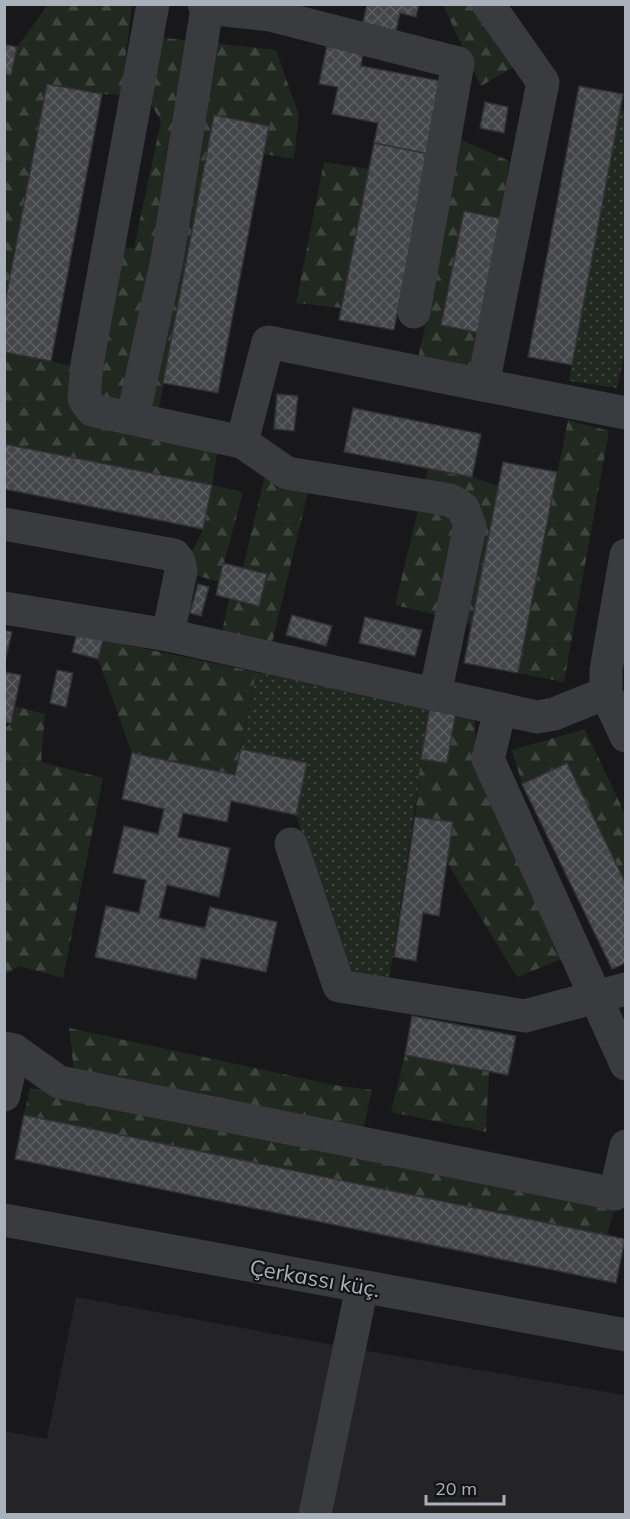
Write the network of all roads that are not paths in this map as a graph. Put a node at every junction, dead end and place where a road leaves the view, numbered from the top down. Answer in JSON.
{"nodes":[{"id":1,"x":153,"y":4,"type":"edge"},
{"id":2,"x":488,"y":4,"type":"edge"},
{"id":3,"x":206,"y":6,"type":"edge"},
{"id":4,"x":414,"y":312,"type":"dead end"},
{"id":5,"x":483,"y":385,"type":"junction"},
{"id":6,"x":626,"y":413,"type":"edge"},
{"id":7,"x":133,"y":417,"type":"junction"},
{"id":8,"x":242,"y":442,"type":"junction"},
{"id":9,"x":4,"y":524,"type":"edge"},
{"id":10,"x":626,"y":555,"type":"edge"},
{"id":11,"x":4,"y":608,"type":"edge"},
{"id":12,"x":168,"y":635,"type":"junction"},
{"id":13,"x":606,"y":693,"type":"junction"},
{"id":14,"x":435,"y":695,"type":"junction"},
{"id":15,"x":500,"y":710,"type":"junction"},
{"id":16,"x":626,"y":736,"type":"edge"},
{"id":17,"x":291,"y":844,"type":"dead end"},
{"id":18,"x":611,"y":994,"type":"edge"},
{"id":19,"x":9,"y":1049,"type":"edge"},
{"id":20,"x":626,"y":1064,"type":"edge"},
{"id":21,"x":4,"y":1095,"type":"edge"},
{"id":22,"x":626,"y":1146,"type":"edge"},
{"id":23,"x":4,"y":1220,"type":"edge"},
{"id":24,"x":362,"y":1287,"type":"junction"},
{"id":25,"x":626,"y":1335,"type":"edge"},
{"id":26,"x":315,"y":1515,"type":"edge"}],
"edges":[{"from":1,"to":7,"type":"street"},
{"from":2,"to":5,"type":"street"},
{"from":3,"to":4,"type":"street"},
{"from":3,"to":7,"type":"street"},
{"from":5,"to":6,"type":"street"},
{"from":5,"to":8,"type":"street"},
{"from":7,"to":8,"type":"street"},
{"from":8,"to":14,"type":"street"},
{"from":9,"to":12,"type":"street"},
{"from":10,"to":13,"type":"street"},
{"from":11,"to":12,"type":"street"},
{"from":12,"to":14,"type":"street"},
{"from":13,"to":15,"type":"street"},
{"from":13,"to":16,"type":"street"},
{"from":14,"to":15,"type":"street"},
{"from":15,"to":18,"type":"street"},
{"from":17,"to":18,"type":"street"},
{"from":18,"to":20,"type":"street"},
{"from":19,"to":21,"type":"street"},
{"from":19,"to":22,"type":"street"},
{"from":23,"to":24,"type":"street","name":"Çerkassı küç."},
{"from":24,"to":25,"type":"street","name":"Çerkassı küç."},
{"from":24,"to":26,"type":"street"}]}
